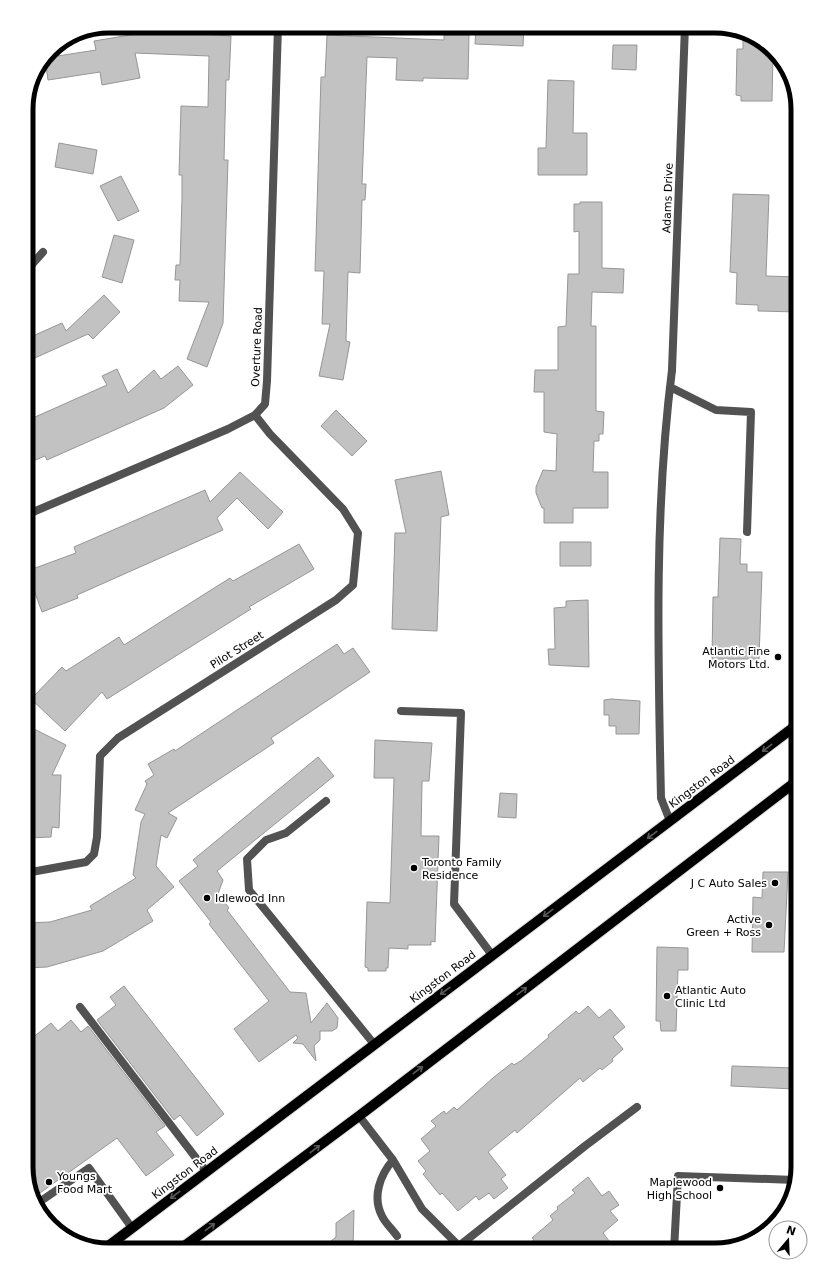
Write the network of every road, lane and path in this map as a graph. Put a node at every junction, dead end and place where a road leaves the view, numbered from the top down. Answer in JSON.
{"nodes":[{"id":1,"x":278,"y":33,"type":"edge"},
{"id":2,"x":685,"y":33,"type":"edge"},
{"id":3,"x":43,"y":252,"type":"dead end"},
{"id":4,"x":33,"y":263,"type":"edge"},
{"id":5,"x":670,"y":387,"type":"junction"},
{"id":6,"x":255,"y":415,"type":"junction"},
{"id":7,"x":33,"y":512,"type":"edge"},
{"id":8,"x":747,"y":532,"type":"dead end"},
{"id":9,"x":401,"y":710,"type":"dead end"},
{"id":10,"x":791,"y":729,"type":"edge"},
{"id":11,"x":791,"y":785,"type":"edge"},
{"id":12,"x":326,"y":801,"type":"dead end"},
{"id":13,"x":670,"y":822,"type":"junction"},
{"id":14,"x":33,"y":872,"type":"edge"},
{"id":15,"x":492,"y":955,"type":"junction"},
{"id":16,"x":80,"y":1007,"type":"dead end"},
{"id":17,"x":374,"y":1044,"type":"junction"},
{"id":18,"x":637,"y":1107,"type":"dead end"},
{"id":19,"x":359,"y":1116,"type":"junction"},
{"id":20,"x":392,"y":1160,"type":"junction"},
{"id":21,"x":206,"y":1172,"type":"junction"},
{"id":22,"x":789,"y":1180,"type":"edge"},
{"id":23,"x":41,"y":1201,"type":"edge"},
{"id":24,"x":132,"y":1228,"type":"junction"},
{"id":25,"x":397,"y":1236,"type":"dead end"},
{"id":26,"x":112,"y":1243,"type":"edge"},
{"id":27,"x":188,"y":1243,"type":"edge"},
{"id":28,"x":456,"y":1243,"type":"edge"},
{"id":29,"x":463,"y":1243,"type":"edge"},
{"id":30,"x":674,"y":1243,"type":"edge"}],
"edges":[{"from":1,"to":6,"type":"street","name":"Overture Road"},
{"from":2,"to":5,"type":"street","name":"Adams Drive"},
{"from":3,"to":4,"type":"street"},
{"from":5,"to":8,"type":"street"},
{"from":5,"to":13,"type":"street","name":"Adams Drive"},
{"from":6,"to":7,"type":"street","name":"Overture Road"},
{"from":6,"to":14,"type":"street","name":"Pilot Street"},
{"from":9,"to":15,"type":"street"},
{"from":10,"to":13,"type":"main road","name":"Kingston Road","one_way":true},
{"from":19,"to":11,"type":"main road","one_way":true},
{"from":12,"to":17,"type":"street"},
{"from":13,"to":15,"type":"main road","name":"Kingston Road","one_way":true},
{"from":15,"to":17,"type":"main road","name":"Kingston Road","one_way":true},
{"from":16,"to":21,"type":"street"},
{"from":17,"to":21,"type":"main road","name":"Kingston Road"},
{"from":18,"to":29,"type":"street"},
{"from":19,"to":20,"type":"street"},
{"from":27,"to":19,"type":"main road","one_way":true},
{"from":20,"to":25,"type":"street"},
{"from":20,"to":28,"type":"street"},
{"from":21,"to":24,"type":"main road","name":"Kingston Road","one_way":true},
{"from":22,"to":30,"type":"street"},
{"from":23,"to":24,"type":"street"},
{"from":24,"to":26,"type":"main road","name":"Kingston Road"}]}
